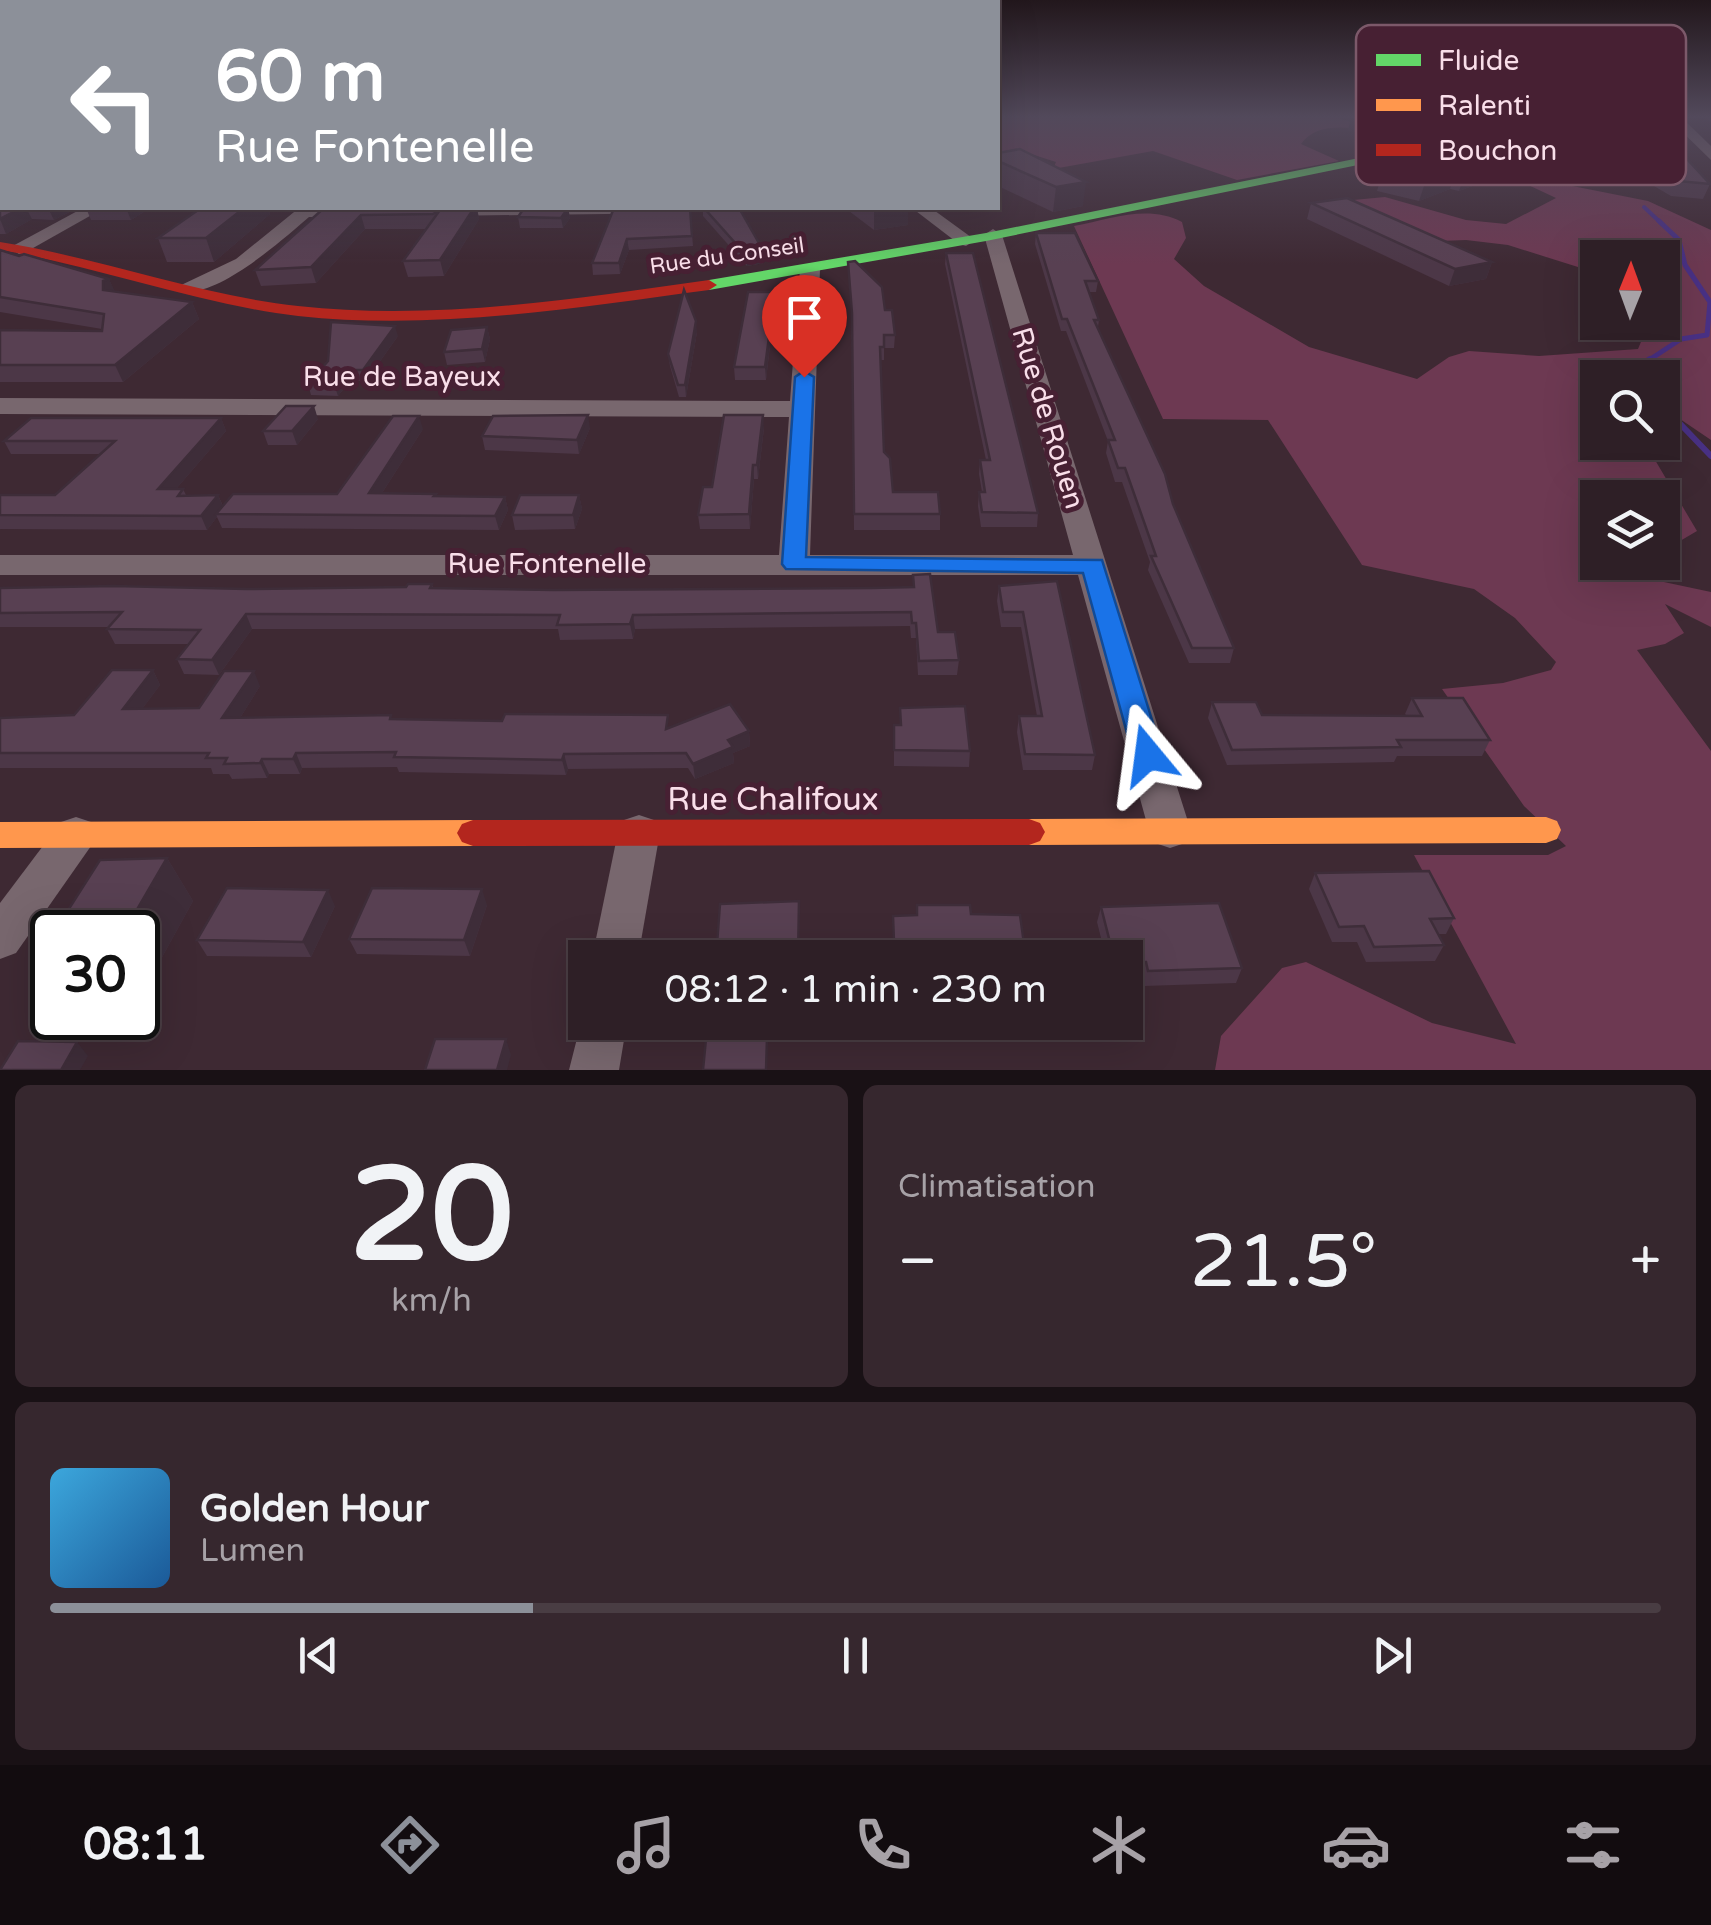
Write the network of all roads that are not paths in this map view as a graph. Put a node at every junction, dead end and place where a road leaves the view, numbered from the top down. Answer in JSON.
{"nodes":[{"id":1,"x":1338,"y":166,"type":"edge"},
{"id":2,"x":91,"y":210,"type":"edge"},
{"id":3,"x":307,"y":210,"type":"edge"},
{"id":4,"x":458,"y":210,"type":"edge"},
{"id":5,"x":924,"y":210,"type":"edge"},
{"id":6,"x":419,"y":211,"type":"edge"},
{"id":7,"x":381,"y":212,"type":"edge"},
{"id":8,"x":979,"y":238,"type":"junction"},
{"id":9,"x":14,"y":252,"type":"edge"},
{"id":10,"x":810,"y":269,"type":"junction"},
{"id":11,"x":187,"y":287,"type":"junction"},
{"id":12,"x":0,"y":406,"type":"edge"},
{"id":13,"x":803,"y":409,"type":"junction"},
{"id":14,"x":0,"y":564,"type":"edge"},
{"id":15,"x":794,"y":564,"type":"junction"},
{"id":16,"x":1093,"y":566,"type":"junction"},
{"id":17,"x":1546,"y":830,"type":"dead end"},
{"id":18,"x":1170,"y":831,"type":"junction"},
{"id":19,"x":639,"y":832,"type":"junction"},
{"id":20,"x":0,"y":834,"type":"edge"},
{"id":21,"x":76,"y":834,"type":"junction"},
{"id":22,"x":0,"y":939,"type":"edge"},
{"id":23,"x":618,"y":940,"type":"edge"},
{"id":24,"x":600,"y":1040,"type":"edge"},
{"id":25,"x":594,"y":1070,"type":"edge"}],
"edges":[{"from":1,"to":8,"type":"street","name":"Rue du Conseil"},
{"from":2,"to":9,"type":"street"},
{"from":3,"to":7,"type":"street"},
{"from":3,"to":11,"type":"street"},
{"from":4,"to":6,"type":"street"},
{"from":5,"to":8,"type":"street"},
{"from":8,"to":10,"type":"street","name":"Rue du Conseil"},
{"from":8,"to":16,"type":"street","name":"Rue de Rouen"},
{"from":9,"to":11,"type":"street","name":"Rue du Conseil"},
{"from":10,"to":11,"type":"street","name":"Rue du Conseil"},
{"from":10,"to":13,"type":"street"},
{"from":12,"to":13,"type":"street","name":"Rue de Bayeux"},
{"from":13,"to":15,"type":"street"},
{"from":14,"to":15,"type":"street","name":"Rue Fontenelle"},
{"from":15,"to":16,"type":"street","name":"Rue Fontenelle"},
{"from":16,"to":18,"type":"street","name":"Rue de Rouen"},
{"from":17,"to":18,"type":"street","name":"Rue Chalifoux"},
{"from":18,"to":19,"type":"street","name":"Rue Chalifoux"},
{"from":19,"to":21,"type":"street","name":"Rue Chalifoux"},
{"from":19,"to":23,"type":"street"},
{"from":20,"to":21,"type":"street","name":"Rue Chalifoux"},
{"from":21,"to":22,"type":"street"},
{"from":24,"to":25,"type":"street"}]}
